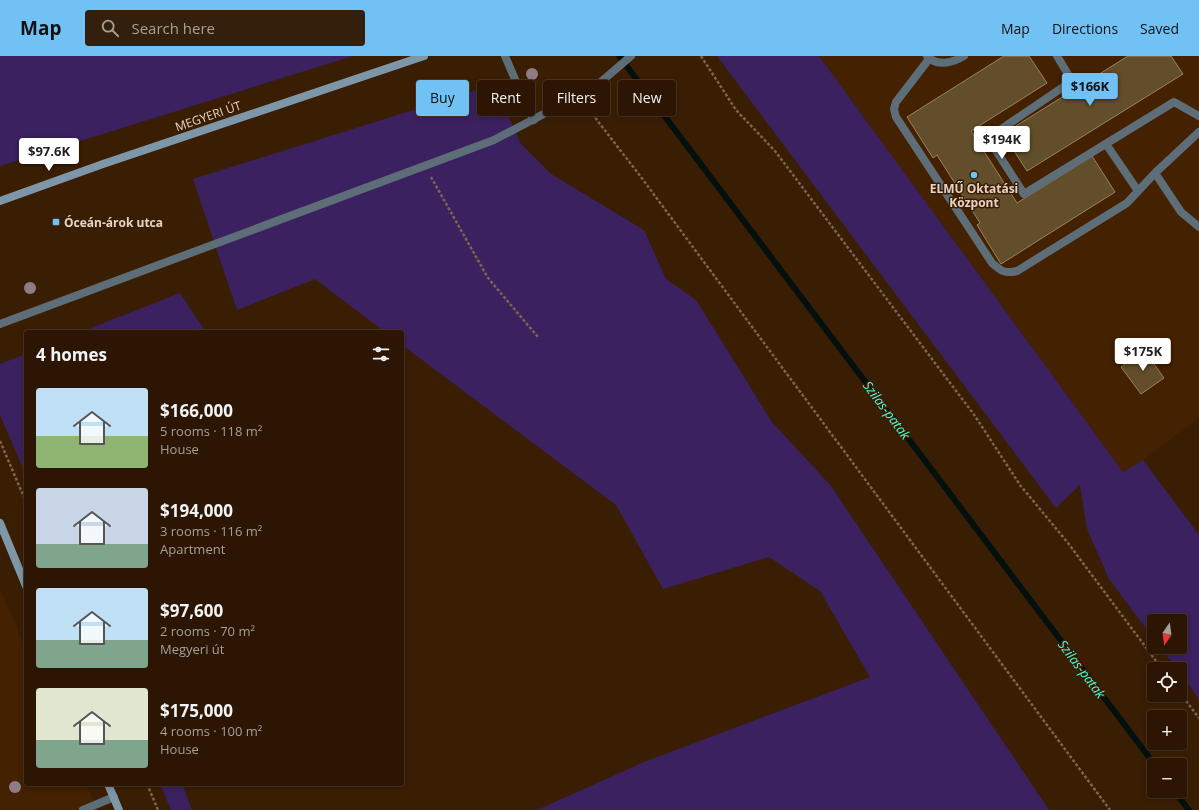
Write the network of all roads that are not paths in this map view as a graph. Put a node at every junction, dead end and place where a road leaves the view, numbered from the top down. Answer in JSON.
{"nodes":[{"id":1,"x":424,"y":56,"type":"edge"},
{"id":2,"x":505,"y":56,"type":"edge"},
{"id":3,"x":631,"y":56,"type":"edge"},
{"id":4,"x":964,"y":56,"type":"edge"},
{"id":5,"x":1057,"y":56,"type":"edge"},
{"id":6,"x":928,"y":57,"type":"edge"},
{"id":7,"x":1199,"y":116,"type":"edge"},
{"id":8,"x":534,"y":120,"type":"junction"},
{"id":9,"x":1199,"y":132,"type":"edge"},
{"id":10,"x":1106,"y":144,"type":"junction"},
{"id":11,"x":1155,"y":173,"type":"junction"},
{"id":12,"x":1138,"y":191,"type":"junction"},
{"id":13,"x":1,"y":201,"type":"edge"},
{"id":14,"x":1199,"y":227,"type":"edge"},
{"id":15,"x":0,"y":324,"type":"edge"},
{"id":16,"x":0,"y":523,"type":"edge"},
{"id":17,"x":24,"y":581,"type":"edge"},
{"id":18,"x":109,"y":786,"type":"edge"},
{"id":19,"x":114,"y":797,"type":"junction"},
{"id":20,"x":83,"y":810,"type":"edge"},
{"id":21,"x":119,"y":810,"type":"edge"}],
"edges":[{"from":1,"to":13,"type":"main road","name":"MEGYERI ÚT"},
{"from":2,"to":8,"type":"street"},
{"from":3,"to":8,"type":"street"},
{"from":4,"to":6,"type":"street"},
{"from":5,"to":10,"type":"street"},
{"from":6,"to":12,"type":"street"},
{"from":7,"to":10,"type":"street"},
{"from":8,"to":15,"type":"street"},
{"from":9,"to":11,"type":"street"},
{"from":10,"to":12,"type":"street"},
{"from":11,"to":12,"type":"street"},
{"from":11,"to":14,"type":"street"},
{"from":16,"to":17,"type":"main road"},
{"from":18,"to":19,"type":"main road"},
{"from":19,"to":20,"type":"street"},
{"from":19,"to":21,"type":"main road"}]}
